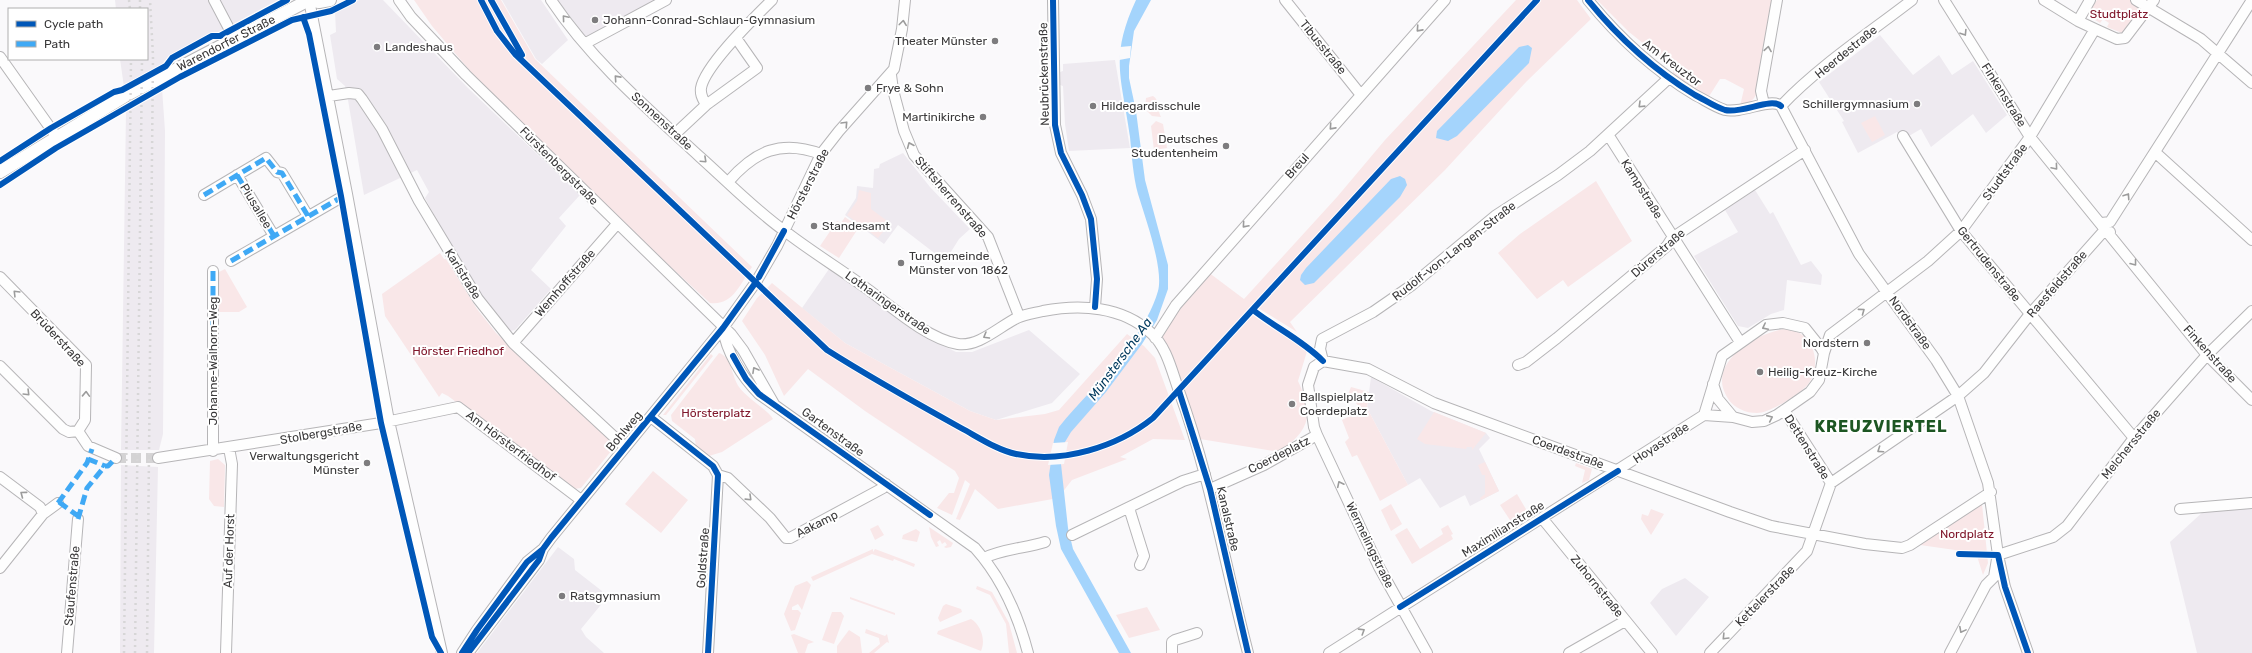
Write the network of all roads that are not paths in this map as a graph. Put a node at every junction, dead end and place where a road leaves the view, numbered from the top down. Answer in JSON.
{"nodes":[{"id":1,"x":214,"y":0,"type":"edge"},
{"id":2,"x":309,"y":0,"type":"edge"},
{"id":3,"x":330,"y":0,"type":"edge"},
{"id":4,"x":399,"y":0,"type":"edge"},
{"id":5,"x":551,"y":0,"type":"edge"},
{"id":6,"x":666,"y":0,"type":"edge"},
{"id":7,"x":772,"y":0,"type":"edge"},
{"id":8,"x":905,"y":0,"type":"edge"},
{"id":9,"x":1053,"y":0,"type":"edge"},
{"id":10,"x":1285,"y":0,"type":"edge"},
{"id":11,"x":1445,"y":0,"type":"edge"},
{"id":12,"x":1588,"y":0,"type":"edge"},
{"id":13,"x":1777,"y":0,"type":"edge"},
{"id":14,"x":1912,"y":0,"type":"edge"},
{"id":15,"x":1944,"y":0,"type":"edge"},
{"id":16,"x":2044,"y":0,"type":"edge"},
{"id":17,"x":2090,"y":0,"type":"edge"},
{"id":18,"x":2136,"y":0,"type":"edge"},
{"id":19,"x":2252,"y":0,"type":"edge"},
{"id":20,"x":2151,"y":4,"type":"edge"},
{"id":21,"x":2078,"y":21,"type":"junction"},
{"id":22,"x":2095,"y":29,"type":"junction"},
{"id":23,"x":234,"y":38,"type":"junction"},
{"id":24,"x":736,"y":38,"type":"junction"},
{"id":25,"x":586,"y":43,"type":"junction"},
{"id":26,"x":2218,"y":53,"type":"junction"},
{"id":27,"x":0,"y":57,"type":"edge"},
{"id":28,"x":890,"y":75,"type":"junction"},
{"id":29,"x":1669,"y":78,"type":"junction"},
{"id":30,"x":2252,"y":83,"type":"edge"},
{"id":31,"x":1361,"y":94,"type":"junction"},
{"id":32,"x":329,"y":96,"type":"junction"},
{"id":33,"x":1764,"y":104,"type":"junction"},
{"id":34,"x":706,"y":105,"type":"junction"},
{"id":35,"x":1781,"y":106,"type":"junction"},
{"id":36,"x":675,"y":134,"type":"junction"},
{"id":37,"x":56,"y":136,"type":"junction"},
{"id":38,"x":1609,"y":136,"type":"junction"},
{"id":39,"x":1903,"y":136,"type":"dead end"},
{"id":40,"x":2030,"y":137,"type":"junction"},
{"id":41,"x":1805,"y":150,"type":"junction"},
{"id":42,"x":2156,"y":153,"type":"junction"},
{"id":43,"x":821,"y":154,"type":"junction"},
{"id":44,"x":0,"y":172,"type":"edge"},
{"id":45,"x":237,"y":175,"type":"junction"},
{"id":46,"x":728,"y":182,"type":"junction"},
{"id":47,"x":347,"y":194,"type":"junction"},
{"id":48,"x":204,"y":195,"type":"dead end"},
{"id":49,"x":308,"y":216,"type":"junction"},
{"id":50,"x":616,"y":225,"type":"junction"},
{"id":51,"x":2106,"y":228,"type":"junction"},
{"id":52,"x":1961,"y":231,"type":"junction"},
{"id":53,"x":784,"y":232,"type":"junction"},
{"id":54,"x":274,"y":236,"type":"junction"},
{"id":55,"x":1672,"y":238,"type":"junction"},
{"id":56,"x":2252,"y":240,"type":"edge"},
{"id":57,"x":231,"y":261,"type":"dead end"},
{"id":58,"x":213,"y":271,"type":"dead end"},
{"id":59,"x":0,"y":277,"type":"edge"},
{"id":60,"x":1888,"y":292,"type":"junction"},
{"id":61,"x":1095,"y":308,"type":"junction"},
{"id":62,"x":2252,"y":311,"type":"edge"},
{"id":63,"x":2030,"y":314,"type":"junction"},
{"id":64,"x":1020,"y":316,"type":"junction"},
{"id":65,"x":723,"y":328,"type":"junction"},
{"id":66,"x":1152,"y":335,"type":"junction"},
{"id":67,"x":1740,"y":342,"type":"junction"},
{"id":68,"x":513,"y":343,"type":"junction"},
{"id":69,"x":1824,"y":353,"type":"junction"},
{"id":70,"x":2207,"y":355,"type":"junction"},
{"id":71,"x":1323,"y":361,"type":"junction"},
{"id":72,"x":1518,"y":365,"type":"dead end"},
{"id":73,"x":0,"y":366,"type":"edge"},
{"id":74,"x":1712,"y":384,"type":"junction"},
{"id":75,"x":1958,"y":396,"type":"junction"},
{"id":76,"x":2252,"y":400,"type":"edge"},
{"id":77,"x":1784,"y":410,"type":"junction"},
{"id":78,"x":1704,"y":416,"type":"junction"},
{"id":79,"x":650,"y":417,"type":"junction"},
{"id":80,"x":1732,"y":417,"type":"junction"},
{"id":81,"x":388,"y":421,"type":"junction"},
{"id":82,"x":78,"y":431,"type":"junction"},
{"id":83,"x":1317,"y":435,"type":"junction"},
{"id":84,"x":2134,"y":438,"type":"junction"},
{"id":85,"x":625,"y":447,"type":"junction"},
{"id":86,"x":229,"y":448,"type":"junction"},
{"id":87,"x":213,"y":450,"type":"junction"},
{"id":88,"x":116,"y":458,"type":"tunnel mouth"},
{"id":89,"x":158,"y":458,"type":"tunnel mouth"},
{"id":90,"x":1618,"y":470,"type":"junction"},
{"id":91,"x":1206,"y":474,"type":"junction"},
{"id":92,"x":718,"y":475,"type":"junction"},
{"id":93,"x":0,"y":477,"type":"edge"},
{"id":94,"x":1831,"y":483,"type":"junction"},
{"id":95,"x":886,"y":484,"type":"junction"},
{"id":96,"x":1210,"y":489,"type":"junction"},
{"id":97,"x":1990,"y":492,"type":"junction"},
{"id":98,"x":581,"y":500,"type":"junction"},
{"id":99,"x":58,"y":503,"type":"dead end"},
{"id":100,"x":2252,"y":503,"type":"edge"},
{"id":101,"x":1129,"y":508,"type":"junction"},
{"id":102,"x":2180,"y":509,"type":"dead end"},
{"id":103,"x":43,"y":514,"type":"junction"},
{"id":104,"x":78,"y":518,"type":"dead end"},
{"id":105,"x":1542,"y":518,"type":"junction"},
{"id":106,"x":1814,"y":534,"type":"junction"},
{"id":107,"x":1072,"y":535,"type":"dead end"},
{"id":108,"x":1045,"y":542,"type":"dead end"},
{"id":109,"x":543,"y":549,"type":"junction"},
{"id":110,"x":1998,"y":555,"type":"junction"},
{"id":111,"x":984,"y":558,"type":"junction"},
{"id":112,"x":1140,"y":565,"type":"dead end"},
{"id":113,"x":0,"y":568,"type":"edge"},
{"id":114,"x":1400,"y":607,"type":"junction"},
{"id":115,"x":1625,"y":621,"type":"junction"},
{"id":116,"x":1197,"y":633,"type":"dead end"},
{"id":117,"x":67,"y":653,"type":"edge"},
{"id":118,"x":226,"y":653,"type":"edge"},
{"id":119,"x":442,"y":653,"type":"edge"},
{"id":120,"x":462,"y":653,"type":"edge"},
{"id":121,"x":468,"y":653,"type":"edge"},
{"id":122,"x":708,"y":653,"type":"edge"},
{"id":123,"x":1028,"y":653,"type":"edge"},
{"id":124,"x":1172,"y":653,"type":"edge"},
{"id":125,"x":1248,"y":653,"type":"edge"},
{"id":126,"x":1329,"y":653,"type":"edge"},
{"id":127,"x":1427,"y":653,"type":"edge"},
{"id":128,"x":1569,"y":653,"type":"edge"},
{"id":129,"x":1652,"y":653,"type":"edge"},
{"id":130,"x":1710,"y":653,"type":"edge"},
{"id":131,"x":1950,"y":653,"type":"edge"},
{"id":132,"x":2028,"y":653,"type":"edge"}],
"edges":[{"from":1,"to":23,"type":"street"},
{"from":2,"to":3,"type":"main road"},
{"from":2,"to":23,"type":"main road","name":"Warendorfer Straße"},
{"from":2,"to":32,"type":"street"},
{"from":4,"to":50,"type":"street","name":"Fürstenbergstraße"},
{"from":25,"to":5,"type":"street","name":"Sonnenstraße","one_way":true},
{"from":6,"to":25,"type":"street"},
{"from":7,"to":24,"type":"street"},
{"from":28,"to":8,"type":"street","name":"Hörsterstraße","one_way":true},
{"from":9,"to":61,"type":"street","name":"Neubrückenstraße"},
{"from":10,"to":31,"type":"street","name":"Tibusstraße"},
{"from":11,"to":31,"type":"street","name":"Breul","one_way":true},
{"from":12,"to":29,"type":"street","name":"Am Kreuztor"},
{"from":33,"to":13,"type":"street","one_way":true},
{"from":14,"to":35,"type":"street","name":"Heerdestraße"},
{"from":15,"to":40,"type":"street","name":"Finkenstraße","one_way":true},
{"from":16,"to":21,"type":"street"},
{"from":17,"to":21,"type":"street"},
{"from":18,"to":20,"type":"street"},
{"from":19,"to":26,"type":"street","name":"Raesfeldstraße"},
{"from":20,"to":22,"type":"street"},
{"from":20,"to":26,"type":"street"},
{"from":21,"to":22,"type":"street"},
{"from":22,"to":40,"type":"street","name":"Studtstraße"},
{"from":23,"to":37,"type":"main road","name":"Warendorfer Straße"},
{"from":24,"to":34,"type":"street"},
{"from":24,"to":34,"type":"street"},
{"from":36,"to":25,"type":"street","name":"Sonnenstraße","one_way":true},
{"from":26,"to":30,"type":"street"},
{"from":26,"to":42,"type":"street","name":"Raesfeldstraße"},
{"from":27,"to":37,"type":"street"},
{"from":43,"to":28,"type":"street","name":"Hörsterstraße","one_way":true},
{"from":64,"to":28,"type":"street","name":"Stiftsherrenstraße","one_way":true},
{"from":29,"to":33,"type":"street","name":"Am Kreuztor"},
{"from":29,"to":38,"type":"street","name":"Rudolf-von-Langen-Straße","one_way":true},
{"from":31,"to":66,"type":"street","name":"Breul","one_way":true},
{"from":32,"to":47,"type":"street"},
{"from":32,"to":68,"type":"street","name":"Karlstraße"},
{"from":33,"to":35,"type":"street","name":"Am Kreuztor"},
{"from":34,"to":36,"type":"street"},
{"from":35,"to":41,"type":"street","name":"Nordstraße"},
{"from":36,"to":46,"type":"street","name":"Sonnenstraße","one_way":true},
{"from":37,"to":44,"type":"main road","name":"Warendorfer Straße"},
{"from":38,"to":55,"type":"street","name":"Kampstraße"},
{"from":38,"to":71,"type":"street","name":"Rudolf-von-Langen-Straße"},
{"from":39,"to":52,"type":"street","name":"Gertrudenstraße"},
{"from":40,"to":51,"type":"street","name":"Finkenstraße","one_way":true},
{"from":40,"to":52,"type":"street","name":"Studtstraße"},
{"from":41,"to":55,"type":"street","name":"Dürerstraße"},
{"from":41,"to":60,"type":"street","name":"Nordstraße"},
{"from":51,"to":42,"type":"street","name":"Raesfeldstraße","one_way":true},
{"from":42,"to":56,"type":"street"},
{"from":43,"to":46,"type":"street"},
{"from":43,"to":53,"type":"street","name":"Hörsterstraße"},
{"from":45,"to":48,"type":"street","name":"Piusallee"},
{"from":45,"to":49,"type":"street","name":"Piusallee"},
{"from":45,"to":54,"type":"street","name":"Piusallee"},
{"from":46,"to":53,"type":"street","name":"Sonnenstraße"},
{"from":47,"to":49,"type":"street","name":"Piusallee"},
{"from":47,"to":81,"type":"street"},
{"from":49,"to":54,"type":"street","name":"Piusallee"},
{"from":50,"to":65,"type":"street","name":"Fürstenbergstraße"},
{"from":50,"to":68,"type":"street","name":"Wemhoffstraße"},
{"from":51,"to":63,"type":"street","name":"Raesfeldstraße"},
{"from":51,"to":70,"type":"street","name":"Finkenstraße","one_way":true},
{"from":52,"to":60,"type":"street","name":"Studtstraße"},
{"from":52,"to":63,"type":"street","name":"Gertrudenstraße"},
{"from":64,"to":53,"type":"street","name":"Lotharingerstraße","one_way":true},
{"from":53,"to":65,"type":"street","name":"Hörsterstraße"},
{"from":54,"to":57,"type":"street","name":"Piusallee"},
{"from":55,"to":67,"type":"street","name":"Kampstraße"},
{"from":55,"to":72,"type":"street","name":"Dürerstraße"},
{"from":58,"to":87,"type":"street","name":"Johanne-Walhorn-Weg"},
{"from":82,"to":59,"type":"street","name":"Brüderstraße","one_way":true},
{"from":69,"to":60,"type":"street","one_way":true},
{"from":60,"to":75,"type":"street","name":"Nordstraße"},
{"from":61,"to":64,"type":"street","name":"Lotharingerstraße"},
{"from":61,"to":66,"type":"street"},
{"from":62,"to":70,"type":"street","name":"Melchersstraße"},
{"from":63,"to":75,"type":"street","name":"Raesfeldstraße"},
{"from":63,"to":84,"type":"street","name":"Gertrudenstraße"},
{"from":65,"to":79,"type":"street","name":"Bohlweg"},
{"from":65,"to":95,"type":"street","name":"Gartenstraße"},
{"from":66,"to":91,"type":"street","name":"Kanalstraße"},
{"from":69,"to":67,"type":"street","one_way":true},
{"from":67,"to":74,"type":"street"},
{"from":68,"to":85,"type":"street","name":"Karlstraße"},
{"from":69,"to":77,"type":"street"},
{"from":70,"to":76,"type":"street","name":"Finkenstraße"},
{"from":70,"to":84,"type":"street","name":"Melchersstraße"},
{"from":71,"to":83,"type":"street","name":"Coerdeplatz"},
{"from":71,"to":90,"type":"street","name":"Coerdestraße"},
{"from":73,"to":82,"type":"street","one_way":true},
{"from":74,"to":78,"type":"street"},
{"from":74,"to":80,"type":"street"},
{"from":75,"to":94,"type":"street","name":"Raesfeldstraße","one_way":true},
{"from":75,"to":97,"type":"street","name":"Nordstraße"},
{"from":80,"to":77,"type":"street","one_way":true},
{"from":77,"to":94,"type":"street","name":"Dettenstraße"},
{"from":78,"to":80,"type":"street"},
{"from":78,"to":90,"type":"street","name":"Hoyastraße"},
{"from":79,"to":85,"type":"street","name":"Bohlweg"},
{"from":79,"to":92,"type":"street"},
{"from":81,"to":86,"type":"street","name":"Stolbergstraße"},
{"from":81,"to":98,"type":"street","name":"Am Hörsterfriedhof"},
{"from":81,"to":119,"type":"street"},
{"from":82,"to":88,"type":"street"},
{"from":83,"to":96,"type":"street","name":"Coerdeplatz"},
{"from":114,"to":83,"type":"street","name":"Wermelingstraße","one_way":true},
{"from":84,"to":110,"type":"street","name":"Melchersstraße"},
{"from":85,"to":98,"type":"street","name":"Bohlweg"},
{"from":86,"to":87,"type":"street","name":"Stolbergstraße"},
{"from":86,"to":118,"type":"street","name":"Auf der Horst"},
{"from":87,"to":89,"type":"street","name":"Stolbergstraße"},
{"from":90,"to":105,"type":"street","name":"Maximilianstraße"},
{"from":90,"to":106,"type":"street","name":"Coerdestraße"},
{"from":91,"to":96,"type":"street","name":"Kanalstraße"},
{"from":91,"to":101,"type":"street"},
{"from":92,"to":95,"type":"street","name":"Aakamp","one_way":true},
{"from":92,"to":122,"type":"street","name":"Goldstraße"},
{"from":103,"to":93,"type":"street","one_way":true},
{"from":94,"to":106,"type":"street"},
{"from":95,"to":111,"type":"street","name":"Gartenstraße"},
{"from":96,"to":125,"type":"street","name":"Kanalstraße"},
{"from":97,"to":106,"type":"street","name":"Coerdestraße"},
{"from":97,"to":110,"type":"street","name":"Nordstraße"},
{"from":98,"to":109,"type":"street","name":"Bohlweg"},
{"from":99,"to":103,"type":"street"},
{"from":100,"to":102,"type":"street"},
{"from":101,"to":107,"type":"street"},
{"from":101,"to":112,"type":"street"},
{"from":103,"to":113,"type":"street"},
{"from":104,"to":117,"type":"street","name":"Staufenstraße"},
{"from":105,"to":114,"type":"street","name":"Maximilianstraße"},
{"from":105,"to":115,"type":"street","name":"Zuhornstraße"},
{"from":106,"to":130,"type":"street","name":"Kettelerstraße","one_way":true},
{"from":108,"to":111,"type":"street"},
{"from":109,"to":120,"type":"street","name":"Bohlweg"},
{"from":109,"to":121,"type":"street","name":"Bohlweg"},
{"from":110,"to":131,"type":"street","one_way":true},
{"from":110,"to":132,"type":"street"},
{"from":111,"to":123,"type":"street","name":"Gartenstraße"},
{"from":126,"to":114,"type":"street","name":"Maximilianstraße","one_way":true},
{"from":114,"to":127,"type":"street","name":"Wermelingstraße"},
{"from":115,"to":128,"type":"street"},
{"from":115,"to":129,"type":"street","name":"Zuhornstraße"},
{"from":116,"to":124,"type":"street"}]}
